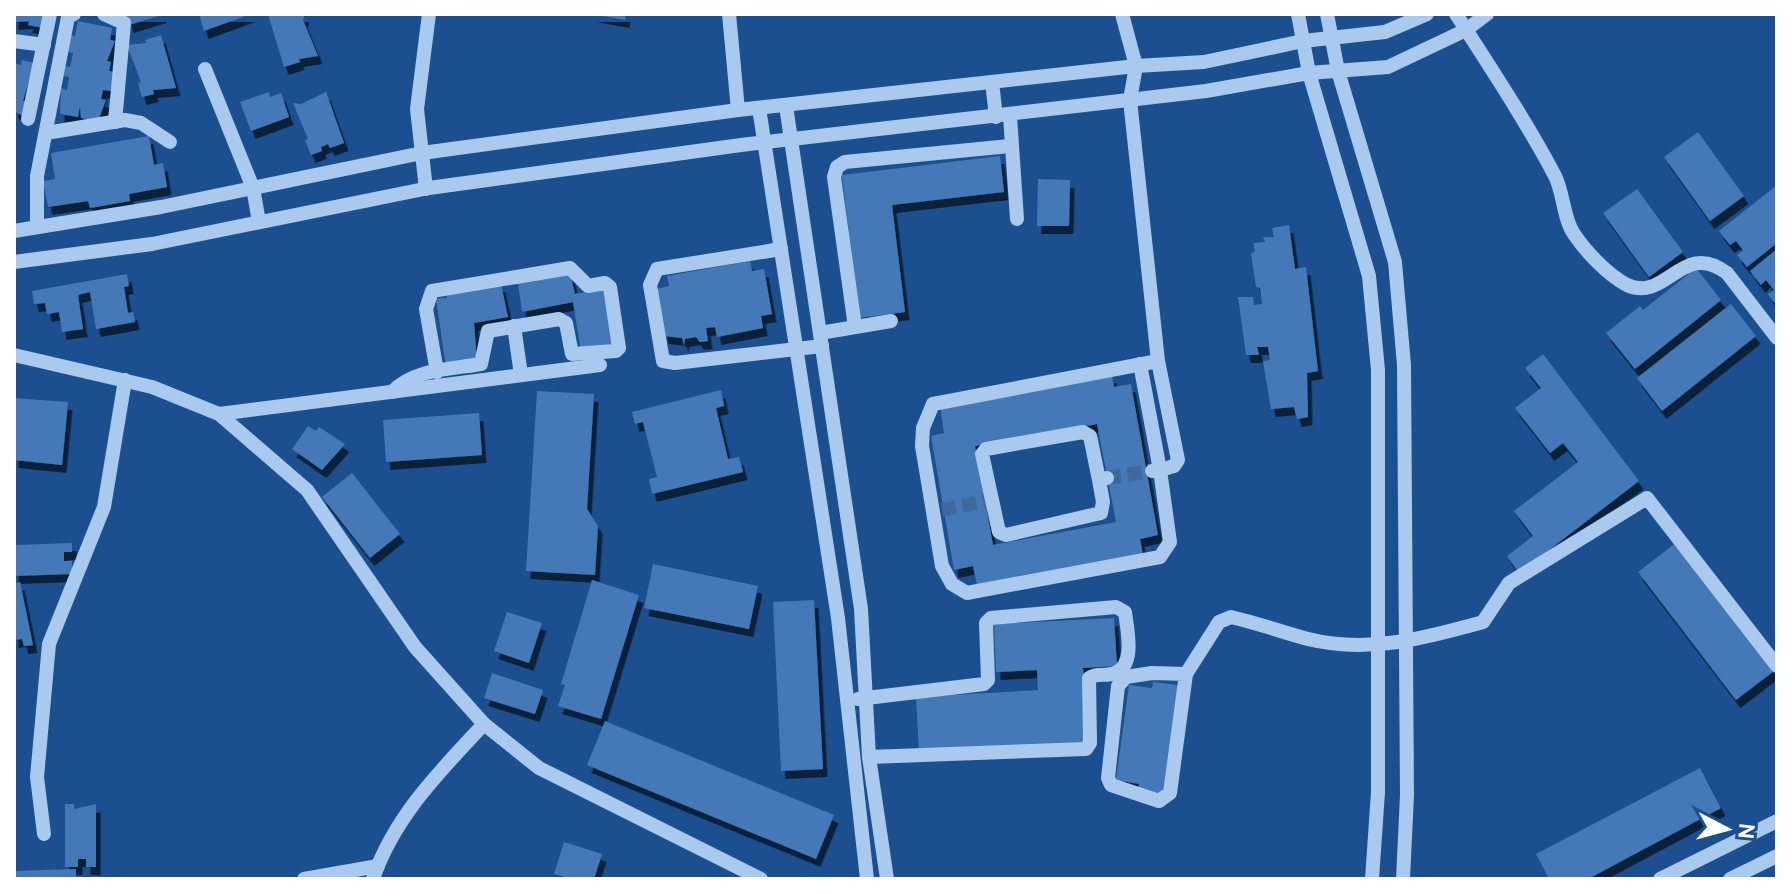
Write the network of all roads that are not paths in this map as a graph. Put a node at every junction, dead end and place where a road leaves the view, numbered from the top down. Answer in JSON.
{"nodes":[{"id":1,"x":50,"y":14,"type":"edge"},
{"id":2,"x":74,"y":14,"type":"edge"},
{"id":3,"x":104,"y":14,"type":"edge"},
{"id":4,"x":429,"y":14,"type":"edge"},
{"id":5,"x":729,"y":14,"type":"edge"},
{"id":6,"x":1122,"y":14,"type":"edge"},
{"id":7,"x":1298,"y":14,"type":"edge"},
{"id":8,"x":1327,"y":14,"type":"edge"},
{"id":9,"x":1427,"y":14,"type":"edge"},
{"id":10,"x":1456,"y":14,"type":"edge"},
{"id":11,"x":1487,"y":14,"type":"edge"},
{"id":12,"x":1466,"y":30,"type":"junction"},
{"id":13,"x":1332,"y":39,"type":"junction"},
{"id":14,"x":14,"y":41,"type":"edge"},
{"id":15,"x":1303,"y":41,"type":"junction"},
{"id":16,"x":44,"y":45,"type":"junction"},
{"id":17,"x":1136,"y":66,"type":"junction"},
{"id":18,"x":205,"y":69,"type":"dead end"},
{"id":19,"x":1338,"y":71,"type":"junction"},
{"id":20,"x":1309,"y":73,"type":"junction"},
{"id":21,"x":992,"y":82,"type":"junction"},
{"id":22,"x":1130,"y":100,"type":"junction"},
{"id":23,"x":786,"y":106,"type":"junction"},
{"id":24,"x":759,"y":108,"type":"junction"},
{"id":25,"x":738,"y":110,"type":"junction"},
{"id":26,"x":1003,"y":116,"type":"junction"},
{"id":27,"x":28,"y":119,"type":"dead end"},
{"id":28,"x":115,"y":122,"type":"junction"},
{"id":29,"x":46,"y":133,"type":"junction"},
{"id":30,"x":792,"y":140,"type":"junction"},
{"id":31,"x":170,"y":142,"type":"dead end"},
{"id":32,"x":764,"y":143,"type":"junction"},
{"id":33,"x":1010,"y":146,"type":"junction"},
{"id":34,"x":422,"y":153,"type":"junction"},
{"id":35,"x":253,"y":188,"type":"junction"},
{"id":36,"x":426,"y":189,"type":"junction"},
{"id":37,"x":1017,"y":219,"type":"dead end"},
{"id":38,"x":259,"y":222,"type":"junction"},
{"id":39,"x":37,"y":227,"type":"junction"},
{"id":40,"x":14,"y":231,"type":"edge"},
{"id":41,"x":781,"y":249,"type":"junction"},
{"id":42,"x":14,"y":262,"type":"edge"},
{"id":43,"x":891,"y":321,"type":"dead end"},
{"id":44,"x":514,"y":326,"type":"junction"},
{"id":45,"x":855,"y":327,"type":"junction"},
{"id":46,"x":1777,"y":338,"type":"edge"},
{"id":47,"x":821,"y":340,"type":"junction"},
{"id":48,"x":798,"y":350,"type":"junction"},
{"id":49,"x":14,"y":355,"type":"edge"},
{"id":50,"x":1158,"y":361,"type":"junction"},
{"id":51,"x":1140,"y":364,"type":"junction"},
{"id":52,"x":600,"y":365,"type":"dead end"},
{"id":53,"x":437,"y":372,"type":"junction"},
{"id":54,"x":521,"y":375,"type":"junction"},
{"id":55,"x":125,"y":380,"type":"junction"},
{"id":56,"x":392,"y":392,"type":"junction"},
{"id":57,"x":219,"y":414,"type":"junction"},
{"id":58,"x":1155,"y":470,"type":"junction"},
{"id":59,"x":990,"y":501,"type":"joint"},
{"id":60,"x":1406,"y":643,"type":"junction"},
{"id":61,"x":1378,"y":645,"type":"junction"},
{"id":62,"x":1777,"y":666,"type":"edge"},
{"id":63,"x":1186,"y":674,"type":"junction"},
{"id":64,"x":866,"y":699,"type":"junction"},
{"id":65,"x":845,"y":700,"type":"junction"},
{"id":66,"x":484,"y":724,"type":"junction"},
{"id":67,"x":869,"y":757,"type":"junction"},
{"id":68,"x":1777,"y":821,"type":"edge"},
{"id":69,"x":44,"y":834,"type":"dead end"},
{"id":70,"x":1777,"y":856,"type":"edge"},
{"id":71,"x":376,"y":873,"type":"edge"},
{"id":72,"x":304,"y":879,"type":"edge"},
{"id":73,"x":761,"y":879,"type":"edge"},
{"id":74,"x":867,"y":879,"type":"edge"},
{"id":75,"x":887,"y":879,"type":"edge"},
{"id":76,"x":1372,"y":879,"type":"edge"},
{"id":77,"x":1403,"y":879,"type":"edge"},
{"id":78,"x":1660,"y":879,"type":"edge"},
{"id":79,"x":1730,"y":879,"type":"edge"}],
"edges":[{"from":1,"to":16,"type":"street"},
{"from":2,"to":29,"type":"street"},
{"from":3,"to":28,"type":"street"},
{"from":4,"to":34,"type":"street"},
{"from":5,"to":25,"type":"street"},
{"from":6,"to":17,"type":"street"},
{"from":7,"to":15,"type":"street"},
{"from":8,"to":13,"type":"street"},
{"from":9,"to":13,"type":"street"},
{"from":10,"to":12,"type":"street"},
{"from":11,"to":12,"type":"street"},
{"from":12,"to":19,"type":"street"},
{"from":12,"to":46,"type":"street"},
{"from":13,"to":15,"type":"street"},
{"from":13,"to":19,"type":"street"},
{"from":14,"to":16,"type":"street"},
{"from":15,"to":17,"type":"street"},
{"from":15,"to":20,"type":"street"},
{"from":16,"to":27,"type":"street"},
{"from":17,"to":21,"type":"street"},
{"from":17,"to":22,"type":"street"},
{"from":18,"to":35,"type":"street"},
{"from":19,"to":20,"type":"street"},
{"from":19,"to":60,"type":"street"},
{"from":20,"to":22,"type":"street"},
{"from":20,"to":61,"type":"street"},
{"from":21,"to":23,"type":"street"},
{"from":21,"to":26,"type":"street"},
{"from":22,"to":26,"type":"street"},
{"from":22,"to":50,"type":"street"},
{"from":23,"to":24,"type":"street"},
{"from":23,"to":30,"type":"street"},
{"from":24,"to":25,"type":"street"},
{"from":24,"to":32,"type":"street"},
{"from":25,"to":34,"type":"street"},
{"from":26,"to":30,"type":"street"},
{"from":26,"to":33,"type":"street"},
{"from":28,"to":29,"type":"street"},
{"from":28,"to":31,"type":"street"},
{"from":29,"to":39,"type":"street"},
{"from":30,"to":32,"type":"street"},
{"from":30,"to":47,"type":"street"},
{"from":32,"to":36,"type":"street"},
{"from":32,"to":41,"type":"street"},
{"from":33,"to":37,"type":"street"},
{"from":33,"to":45,"type":"street"},
{"from":34,"to":35,"type":"street"},
{"from":34,"to":36,"type":"street"},
{"from":35,"to":38,"type":"street"},
{"from":35,"to":39,"type":"street"},
{"from":36,"to":38,"type":"street"},
{"from":38,"to":42,"type":"street"},
{"from":39,"to":40,"type":"street"},
{"from":41,"to":48,"type":"street"},
{"from":41,"to":48,"type":"street"},
{"from":43,"to":45,"type":"street"},
{"from":44,"to":53,"type":"street"},
{"from":44,"to":53,"type":"street"},
{"from":44,"to":54,"type":"street"},
{"from":45,"to":47,"type":"street"},
{"from":47,"to":48,"type":"street"},
{"from":47,"to":64,"type":"street"},
{"from":48,"to":65,"type":"street"},
{"from":49,"to":55,"type":"street"},
{"from":50,"to":51,"type":"street"},
{"from":50,"to":58,"type":"street"},
{"from":51,"to":58,"type":"street"},
{"from":51,"to":58,"type":"street"},
{"from":52,"to":54,"type":"street"},
{"from":53,"to":56,"type":"street"},
{"from":54,"to":56,"type":"street"},
{"from":55,"to":57,"type":"street"},
{"from":55,"to":69,"type":"street"},
{"from":56,"to":57,"type":"street"},
{"from":57,"to":66,"type":"street"},
{"from":59,"to":59,"type":"street"},
{"from":60,"to":61,"type":"street"},
{"from":60,"to":62,"type":"street"},
{"from":60,"to":77,"type":"street"},
{"from":61,"to":63,"type":"street"},
{"from":61,"to":76,"type":"street"},
{"from":63,"to":63,"type":"street"},
{"from":64,"to":65,"type":"street"},
{"from":64,"to":67,"type":"street"},
{"from":64,"to":67,"type":"street"},
{"from":65,"to":74,"type":"street"},
{"from":66,"to":71,"type":"street"},
{"from":66,"to":73,"type":"street"},
{"from":67,"to":75,"type":"street"},
{"from":68,"to":78,"type":"street"},
{"from":70,"to":79,"type":"street"},
{"from":71,"to":72,"type":"street"}]}
